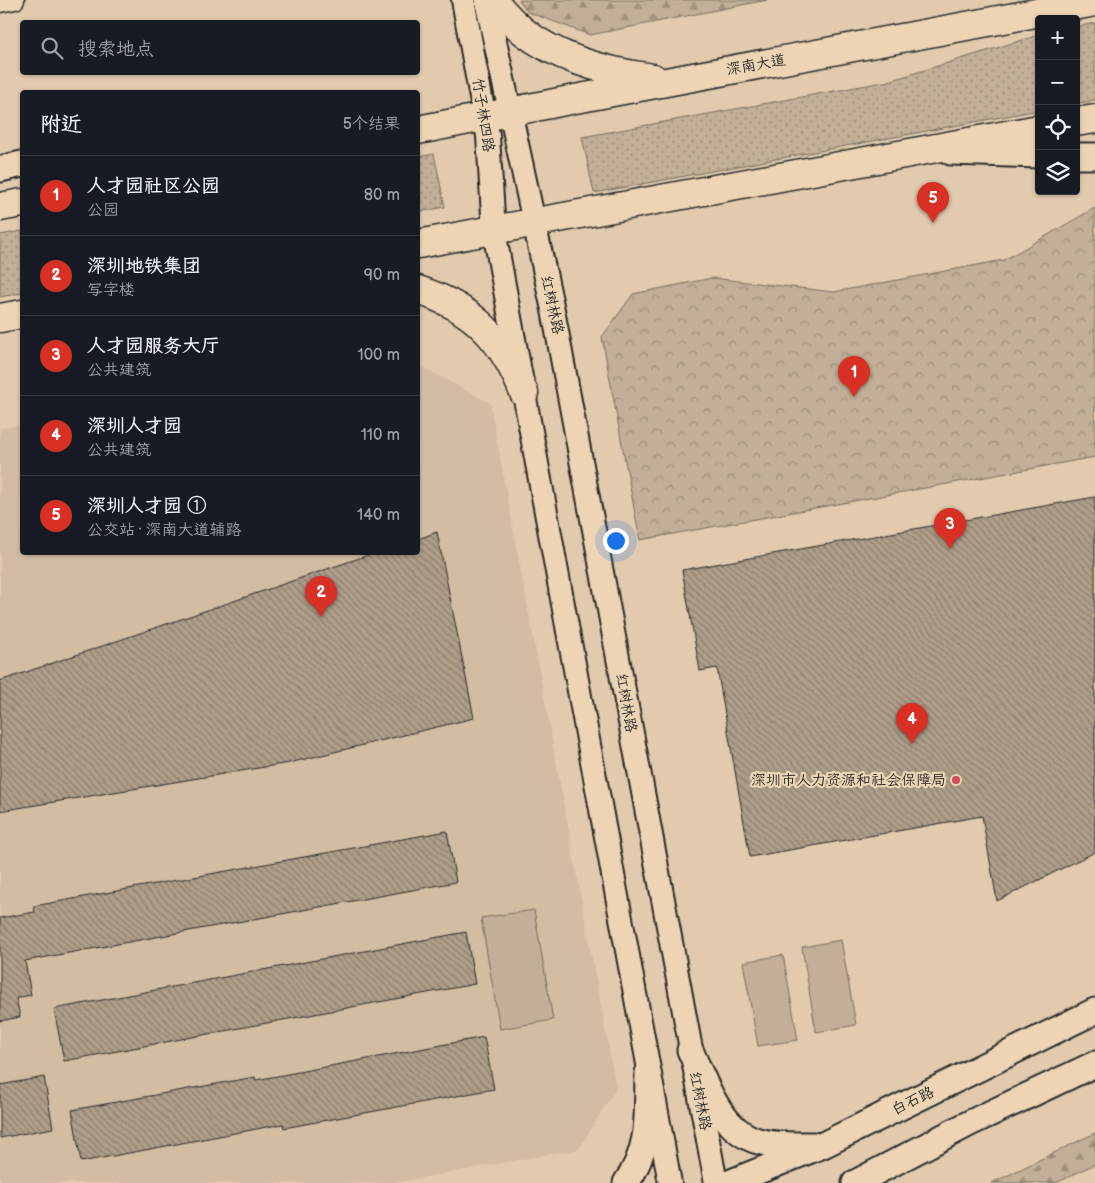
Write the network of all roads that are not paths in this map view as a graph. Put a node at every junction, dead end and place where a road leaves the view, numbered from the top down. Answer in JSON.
{"nodes":[{"id":1,"x":15,"y":0,"type":"edge"},
{"id":2,"x":463,"y":0,"type":"edge"},
{"id":3,"x":486,"y":0,"type":"edge"},
{"id":4,"x":493,"y":0,"type":"edge"},
{"id":5,"x":1092,"y":2,"type":"edge"},
{"id":6,"x":0,"y":3,"type":"edge"},
{"id":7,"x":670,"y":81,"type":"junction"},
{"id":8,"x":497,"y":114,"type":"junction"},
{"id":9,"x":1095,"y":119,"type":"edge"},
{"id":10,"x":1080,"y":121,"type":"edge"},
{"id":11,"x":420,"y":130,"type":"edge"},
{"id":12,"x":1035,"y":130,"type":"edge"},
{"id":13,"x":914,"y":152,"type":"junction"},
{"id":14,"x":1035,"y":155,"type":"edge"},
{"id":15,"x":1080,"y":156,"type":"edge"},
{"id":16,"x":1095,"y":156,"type":"edge"},
{"id":17,"x":20,"y":164,"type":"edge"},
{"id":18,"x":0,"y":169,"type":"edge"},
{"id":19,"x":20,"y":203,"type":"edge"},
{"id":20,"x":0,"y":207,"type":"edge"},
{"id":21,"x":534,"y":223,"type":"junction"},
{"id":22,"x":494,"y":231,"type":"junction"},
{"id":23,"x":420,"y":244,"type":"edge"},
{"id":24,"x":420,"y":291,"type":"edge"},
{"id":25,"x":20,"y":314,"type":"edge"},
{"id":26,"x":0,"y":318,"type":"edge"},
{"id":27,"x":524,"y":393,"type":"junction"},
{"id":28,"x":1095,"y":1012,"type":"edge"},
{"id":29,"x":690,"y":1050,"type":"junction"},
{"id":30,"x":1095,"y":1064,"type":"edge"},
{"id":31,"x":648,"y":1073,"type":"junction"},
{"id":32,"x":823,"y":1145,"type":"junction"},
{"id":33,"x":626,"y":1183,"type":"edge"},
{"id":34,"x":670,"y":1183,"type":"edge"},
{"id":35,"x":716,"y":1183,"type":"edge"},
{"id":36,"x":729,"y":1183,"type":"edge"},
{"id":37,"x":854,"y":1183,"type":"edge"}],
"edges":[{"from":1,"to":6,"type":"street"},
{"from":2,"to":8,"type":"street","name":"竹子林四路"},
{"from":3,"to":8,"type":"street","name":"竹子林四路"},
{"from":4,"to":7,"type":"main road"},
{"from":5,"to":7,"type":"main road","name":"深南大道"},
{"from":7,"to":8,"type":"main road","name":"深南大道"},
{"from":8,"to":11,"type":"main road","name":"深南大道"},
{"from":8,"to":21,"type":"street","name":"竹子林四路"},
{"from":8,"to":22,"type":"street","name":"竹子林四路"},
{"from":9,"to":10,"type":"main road"},
{"from":12,"to":13,"type":"main road"},
{"from":13,"to":14,"type":"main road"},
{"from":13,"to":21,"type":"main road"},
{"from":15,"to":16,"type":"main road"},
{"from":17,"to":18,"type":"main road"},
{"from":19,"to":20,"type":"main road"},
{"from":21,"to":22,"type":"main road"},
{"from":21,"to":29,"type":"street","name":"红树林路"},
{"from":22,"to":23,"type":"main road"},
{"from":22,"to":27,"type":"street"},
{"from":24,"to":27,"type":"main road"},
{"from":25,"to":26,"type":"main road"},
{"from":27,"to":31,"type":"street"},
{"from":28,"to":32,"type":"main road","name":"白石路"},
{"from":29,"to":32,"type":"main road"},
{"from":29,"to":35,"type":"street","name":"红树林路"},
{"from":30,"to":37,"type":"main road"},
{"from":31,"to":33,"type":"main road"},
{"from":31,"to":34,"type":"street"},
{"from":32,"to":36,"type":"main road","name":"白石路"}]}
